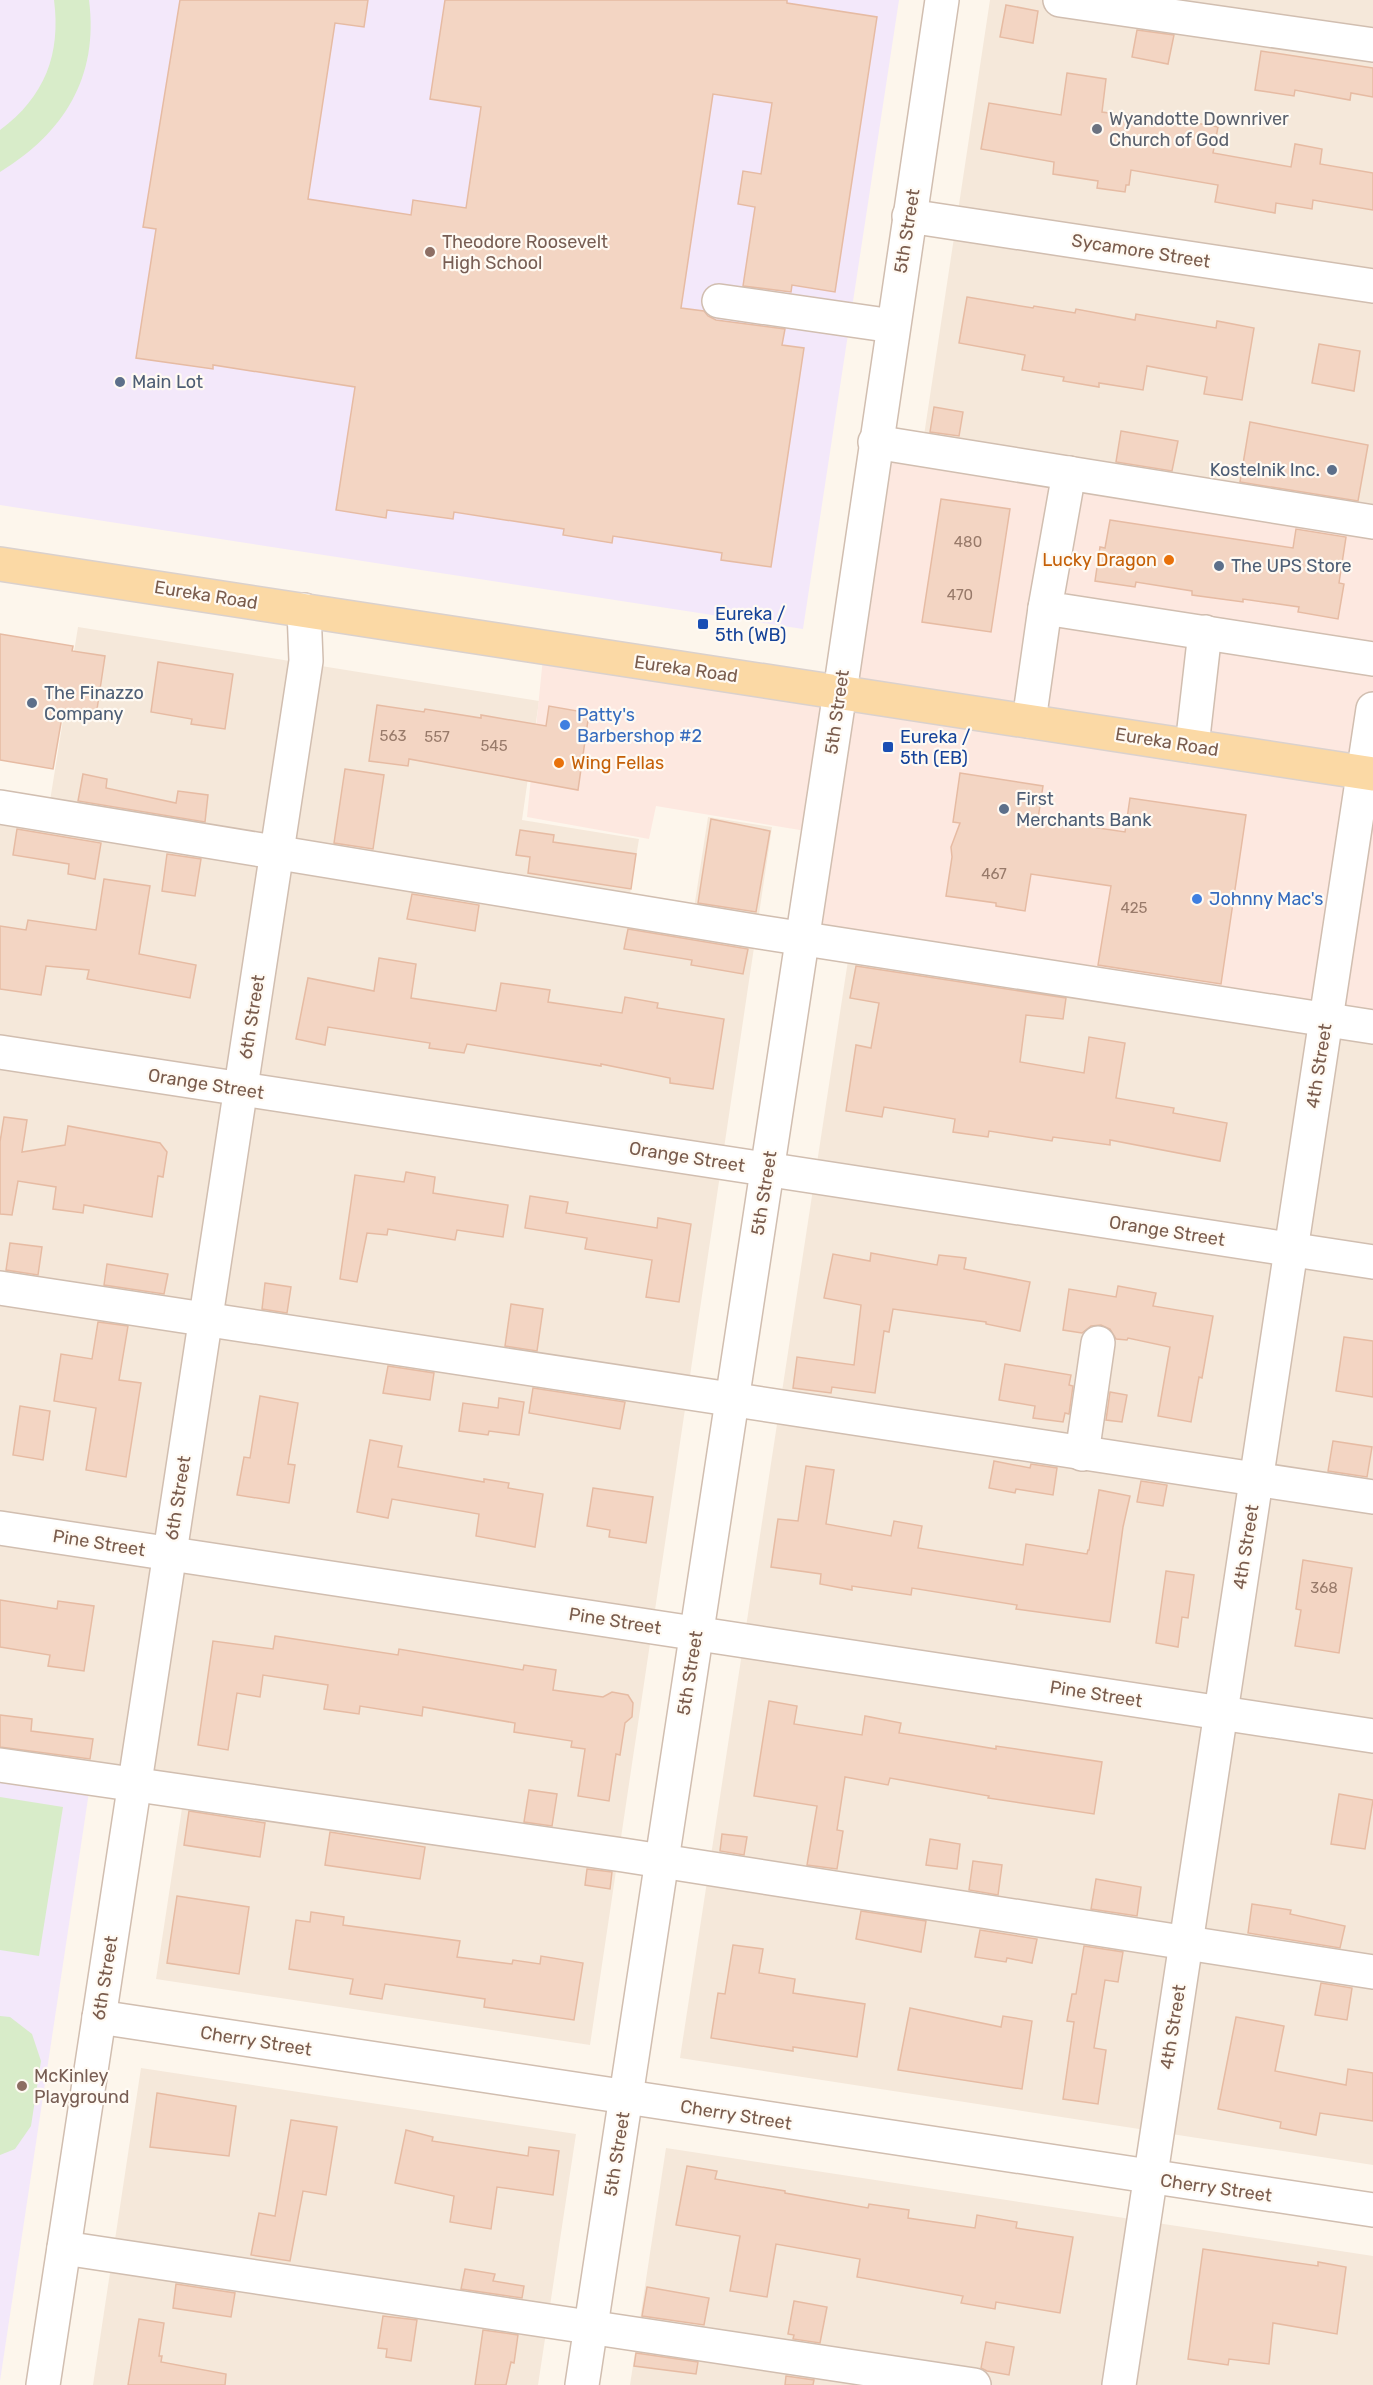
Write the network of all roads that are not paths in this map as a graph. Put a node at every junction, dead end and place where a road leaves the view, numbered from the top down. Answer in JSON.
{"nodes":[{"id":1,"x":942,"y":0,"type":"edge"},
{"id":2,"x":1060,"y":0,"type":"edge"},
{"id":3,"x":1373,"y":45,"type":"edge"},
{"id":4,"x":909,"y":216,"type":"junction"},
{"id":5,"x":1373,"y":286,"type":"edge"},
{"id":6,"x":719,"y":301,"type":"dead end"},
{"id":7,"x":893,"y":327,"type":"junction"},
{"id":8,"x":875,"y":442,"type":"junction"},
{"id":9,"x":1069,"y":473,"type":"junction"},
{"id":10,"x":1373,"y":522,"type":"edge"},
{"id":11,"x":0,"y":564,"type":"edge"},
{"id":12,"x":1045,"y":608,"type":"junction"},
{"id":13,"x":304,"y":610,"type":"junction"},
{"id":14,"x":1205,"y":632,"type":"junction"},
{"id":15,"x":1373,"y":659,"type":"edge"},
{"id":16,"x":840,"y":692,"type":"junction"},
{"id":17,"x":1373,"y":709,"type":"edge"},
{"id":18,"x":1029,"y":721,"type":"junction"},
{"id":19,"x":1192,"y":746,"type":"junction"},
{"id":20,"x":1368,"y":773,"type":"edge"},
{"id":21,"x":0,"y":807,"type":"edge"},
{"id":22,"x":277,"y":853,"type":"junction"},
{"id":23,"x":802,"y":939,"type":"junction"},
{"id":24,"x":1326,"y":1021,"type":"junction"},
{"id":25,"x":1373,"y":1027,"type":"edge"},
{"id":26,"x":0,"y":1053,"type":"edge"},
{"id":27,"x":241,"y":1089,"type":"junction"},
{"id":28,"x":767,"y":1169,"type":"junction"},
{"id":29,"x":1291,"y":1250,"type":"junction"},
{"id":30,"x":1373,"y":1262,"type":"edge"},
{"id":31,"x":0,"y":1288,"type":"edge"},
{"id":32,"x":206,"y":1320,"type":"junction"},
{"id":33,"x":1098,"y":1343,"type":"dead end"},
{"id":34,"x":732,"y":1400,"type":"junction"},
{"id":35,"x":1082,"y":1454,"type":"junction"},
{"id":36,"x":1256,"y":1480,"type":"junction"},
{"id":37,"x":1373,"y":1497,"type":"edge"},
{"id":38,"x":0,"y":1528,"type":"edge"},
{"id":39,"x":170,"y":1554,"type":"junction"},
{"id":40,"x":697,"y":1634,"type":"junction"},
{"id":41,"x":1221,"y":1713,"type":"junction"},
{"id":42,"x":1373,"y":1736,"type":"edge"},
{"id":43,"x":0,"y":1766,"type":"edge"},
{"id":44,"x":134,"y":1786,"type":"junction"},
{"id":45,"x":662,"y":1861,"type":"junction"},
{"id":46,"x":1186,"y":1943,"type":"junction"},
{"id":47,"x":1373,"y":1972,"type":"edge"},
{"id":48,"x":99,"y":2017,"type":"junction"},
{"id":49,"x":626,"y":2098,"type":"junction"},
{"id":50,"x":1150,"y":2178,"type":"junction"},
{"id":51,"x":1373,"y":2210,"type":"edge"},
{"id":52,"x":64,"y":2248,"type":"junction"},
{"id":53,"x":591,"y":2328,"type":"junction"},
{"id":54,"x":43,"y":2385,"type":"edge"},
{"id":55,"x":582,"y":2385,"type":"edge"},
{"id":56,"x":974,"y":2385,"type":"edge"},
{"id":57,"x":1119,"y":2385,"type":"edge"}],
"edges":[{"from":1,"to":4,"type":"street","name":"5th Street"},
{"from":2,"to":3,"type":"street"},
{"from":4,"to":5,"type":"street","name":"Sycamore Street"},
{"from":4,"to":7,"type":"street","name":"5th Street"},
{"from":6,"to":7,"type":"street"},
{"from":7,"to":8,"type":"street","name":"5th Street"},
{"from":8,"to":9,"type":"street"},
{"from":8,"to":16,"type":"street","name":"5th Street"},
{"from":9,"to":10,"type":"street"},
{"from":9,"to":12,"type":"street"},
{"from":11,"to":13,"type":"main road","name":"Eureka Road"},
{"from":12,"to":14,"type":"street"},
{"from":12,"to":18,"type":"street"},
{"from":13,"to":16,"type":"main road","name":"Eureka Road"},
{"from":13,"to":22,"type":"street","name":"6th Street"},
{"from":14,"to":15,"type":"street"},
{"from":14,"to":19,"type":"street"},
{"from":16,"to":18,"type":"main road","name":"Eureka Road"},
{"from":16,"to":23,"type":"street","name":"5th Street"},
{"from":17,"to":20,"type":"street","name":"4th Street"},
{"from":18,"to":19,"type":"main road","name":"Eureka Road"},
{"from":19,"to":20,"type":"main road","name":"Eureka Road"},
{"from":20,"to":24,"type":"street","name":"4th Street"},
{"from":21,"to":22,"type":"street"},
{"from":22,"to":23,"type":"street"},
{"from":22,"to":27,"type":"street","name":"6th Street"},
{"from":23,"to":24,"type":"street"},
{"from":23,"to":28,"type":"street","name":"5th Street"},
{"from":24,"to":25,"type":"street"},
{"from":24,"to":29,"type":"street","name":"4th Street"},
{"from":26,"to":27,"type":"street","name":"Orange Street"},
{"from":27,"to":28,"type":"street","name":"Orange Street"},
{"from":27,"to":32,"type":"street","name":"6th Street"},
{"from":28,"to":29,"type":"street","name":"Orange Street"},
{"from":28,"to":34,"type":"street","name":"5th Street"},
{"from":29,"to":30,"type":"street","name":"Orange Street"},
{"from":29,"to":36,"type":"street","name":"4th Street"},
{"from":31,"to":32,"type":"street"},
{"from":32,"to":34,"type":"street"},
{"from":32,"to":39,"type":"street","name":"6th Street"},
{"from":33,"to":35,"type":"street"},
{"from":34,"to":35,"type":"street"},
{"from":34,"to":40,"type":"street","name":"5th Street"},
{"from":35,"to":36,"type":"street"},
{"from":36,"to":37,"type":"street"},
{"from":36,"to":41,"type":"street","name":"4th Street"},
{"from":38,"to":39,"type":"street","name":"Pine Street"},
{"from":39,"to":40,"type":"street","name":"Pine Street"},
{"from":39,"to":44,"type":"street","name":"6th Street"},
{"from":40,"to":41,"type":"street","name":"Pine Street"},
{"from":40,"to":45,"type":"street","name":"5th Street"},
{"from":41,"to":42,"type":"street","name":"Pine Street"},
{"from":41,"to":46,"type":"street","name":"4th Street"},
{"from":43,"to":44,"type":"street"},
{"from":44,"to":45,"type":"street"},
{"from":44,"to":48,"type":"street","name":"6th Street"},
{"from":45,"to":46,"type":"street"},
{"from":45,"to":49,"type":"street","name":"5th Street"},
{"from":46,"to":47,"type":"street"},
{"from":46,"to":50,"type":"street","name":"4th Street"},
{"from":48,"to":49,"type":"street","name":"Cherry Street"},
{"from":48,"to":52,"type":"street","name":"6th Street"},
{"from":49,"to":50,"type":"street","name":"Cherry Street"},
{"from":49,"to":53,"type":"street","name":"5th Street"},
{"from":50,"to":51,"type":"street","name":"Cherry Street"},
{"from":50,"to":57,"type":"street","name":"4th Street"},
{"from":52,"to":53,"type":"street"},
{"from":52,"to":54,"type":"street","name":"6th Street"},
{"from":53,"to":55,"type":"street","name":"5th Street"},
{"from":53,"to":56,"type":"street"}]}
